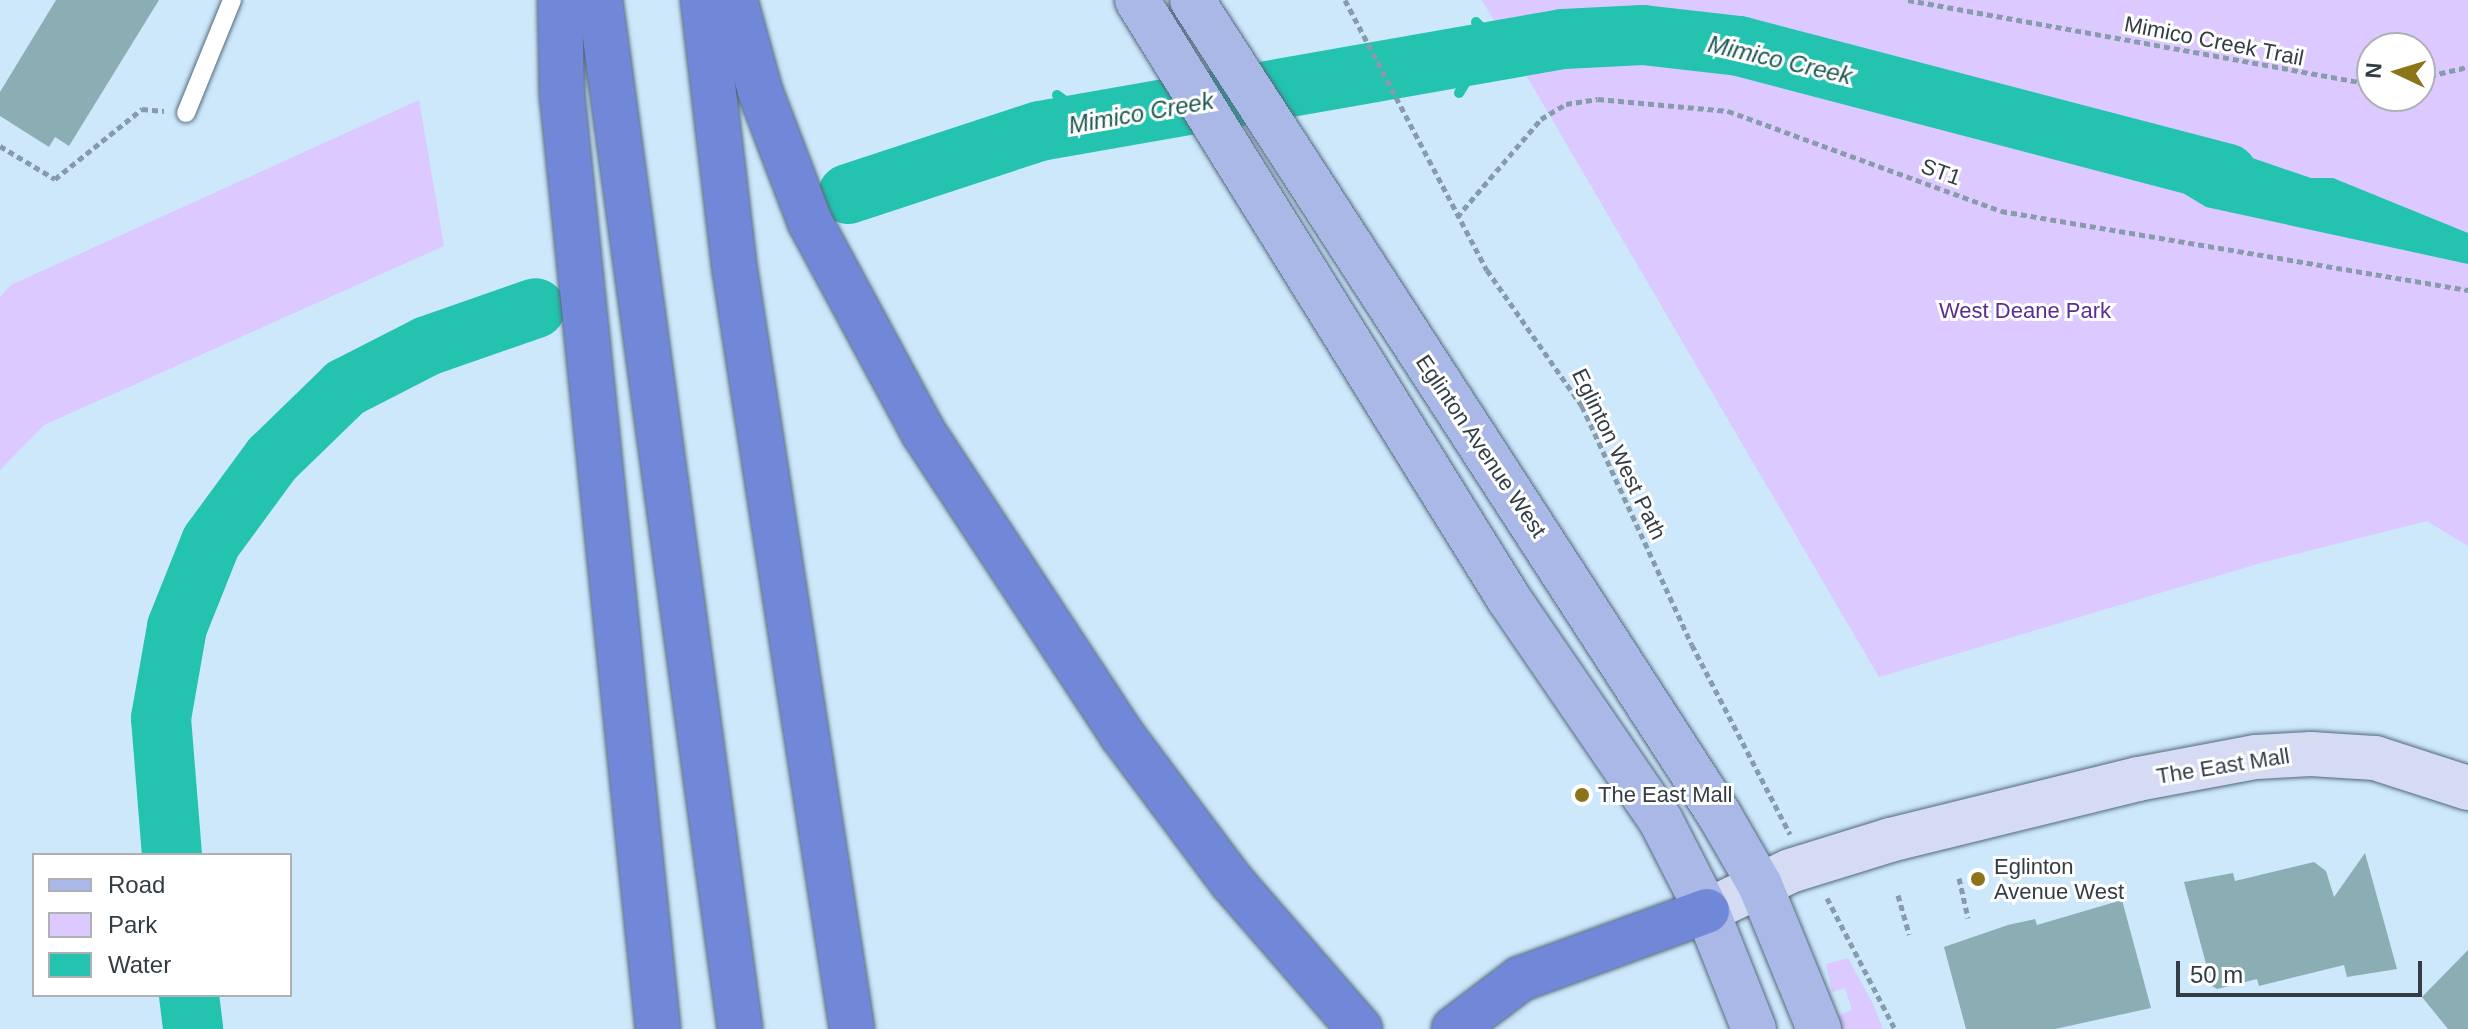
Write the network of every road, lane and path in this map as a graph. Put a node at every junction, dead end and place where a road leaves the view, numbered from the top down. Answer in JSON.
{"nodes":[{"id":1,"x":232,"y":0,"type":"edge"},
{"id":2,"x":560,"y":0,"type":"edge"},
{"id":3,"x":600,"y":0,"type":"edge"},
{"id":4,"x":703,"y":0,"type":"edge"},
{"id":5,"x":735,"y":0,"type":"edge"},
{"id":6,"x":1345,"y":0,"type":"edge"},
{"id":7,"x":1908,"y":0,"type":"edge"},
{"id":8,"x":1194,"y":3,"type":"edge"},
{"id":9,"x":1144,"y":12,"type":"edge"},
{"id":10,"x":2468,"y":67,"type":"edge"},
{"id":11,"x":2436,"y":74,"type":"edge"},
{"id":12,"x":2356,"y":81,"type":"edge"},
{"id":13,"x":186,"y":113,"type":"joint"},
{"id":14,"x":0,"y":146,"type":"edge"},
{"id":15,"x":1457,"y":217,"type":"junction"},
{"id":16,"x":2468,"y":290,"type":"edge"},
{"id":17,"x":2468,"y":788,"type":"edge"},
{"id":18,"x":632,"y":793,"type":"junction"},
{"id":19,"x":1775,"y":807,"type":"dead end"},
{"id":20,"x":1959,"y":878,"type":"dead end"},
{"id":21,"x":1760,"y":885,"type":"junction"},
{"id":22,"x":1898,"y":895,"type":"dead end"},
{"id":23,"x":1707,"y":911,"type":"junction"},
{"id":24,"x":1968,"y":918,"type":"dead end"},
{"id":25,"x":1909,"y":934,"type":"dead end"},
{"id":26,"x":1855,"y":949,"type":"dead end"},
{"id":27,"x":1353,"y":1021,"type":"edge"},
{"id":28,"x":635,"y":1029,"type":"edge"},
{"id":29,"x":658,"y":1029,"type":"edge"},
{"id":30,"x":740,"y":1029,"type":"edge"},
{"id":31,"x":852,"y":1029,"type":"edge"},
{"id":32,"x":1454,"y":1029,"type":"edge"},
{"id":33,"x":1754,"y":1029,"type":"edge"},
{"id":34,"x":1819,"y":1029,"type":"edge"},
{"id":35,"x":1895,"y":1029,"type":"edge"}],
"edges":[{"from":1,"to":13,"type":"lane"},
{"from":2,"to":18,"type":"highway"},
{"from":3,"to":30,"type":"highway"},
{"from":4,"to":31,"type":"highway"},
{"from":5,"to":27,"type":"highway"},
{"from":6,"to":15,"type":"path","name":"Eglinton West Path"},
{"from":7,"to":12,"type":"path","name":"Mimico Creek Trail"},
{"from":8,"to":21,"type":"main road","name":"Eglinton Avenue West"},
{"from":9,"to":23,"type":"main road"},
{"from":10,"to":11,"type":"path"},
{"from":13,"to":14,"type":"path"},
{"from":15,"to":16,"type":"path","name":"ST1"},
{"from":15,"to":19,"type":"path","name":"Eglinton West Path"},
{"from":17,"to":21,"type":"main road","name":"The East Mall"},
{"from":18,"to":28,"type":"highway"},
{"from":18,"to":29,"type":"highway"},
{"from":20,"to":24,"type":"path"},
{"from":21,"to":23,"type":"main road","name":"The East Mall"},
{"from":21,"to":34,"type":"main road","name":"Eglinton Avenue West"},
{"from":22,"to":25,"type":"path"},
{"from":23,"to":32,"type":"highway"},
{"from":23,"to":33,"type":"main road"},
{"from":26,"to":35,"type":"path"}]}
